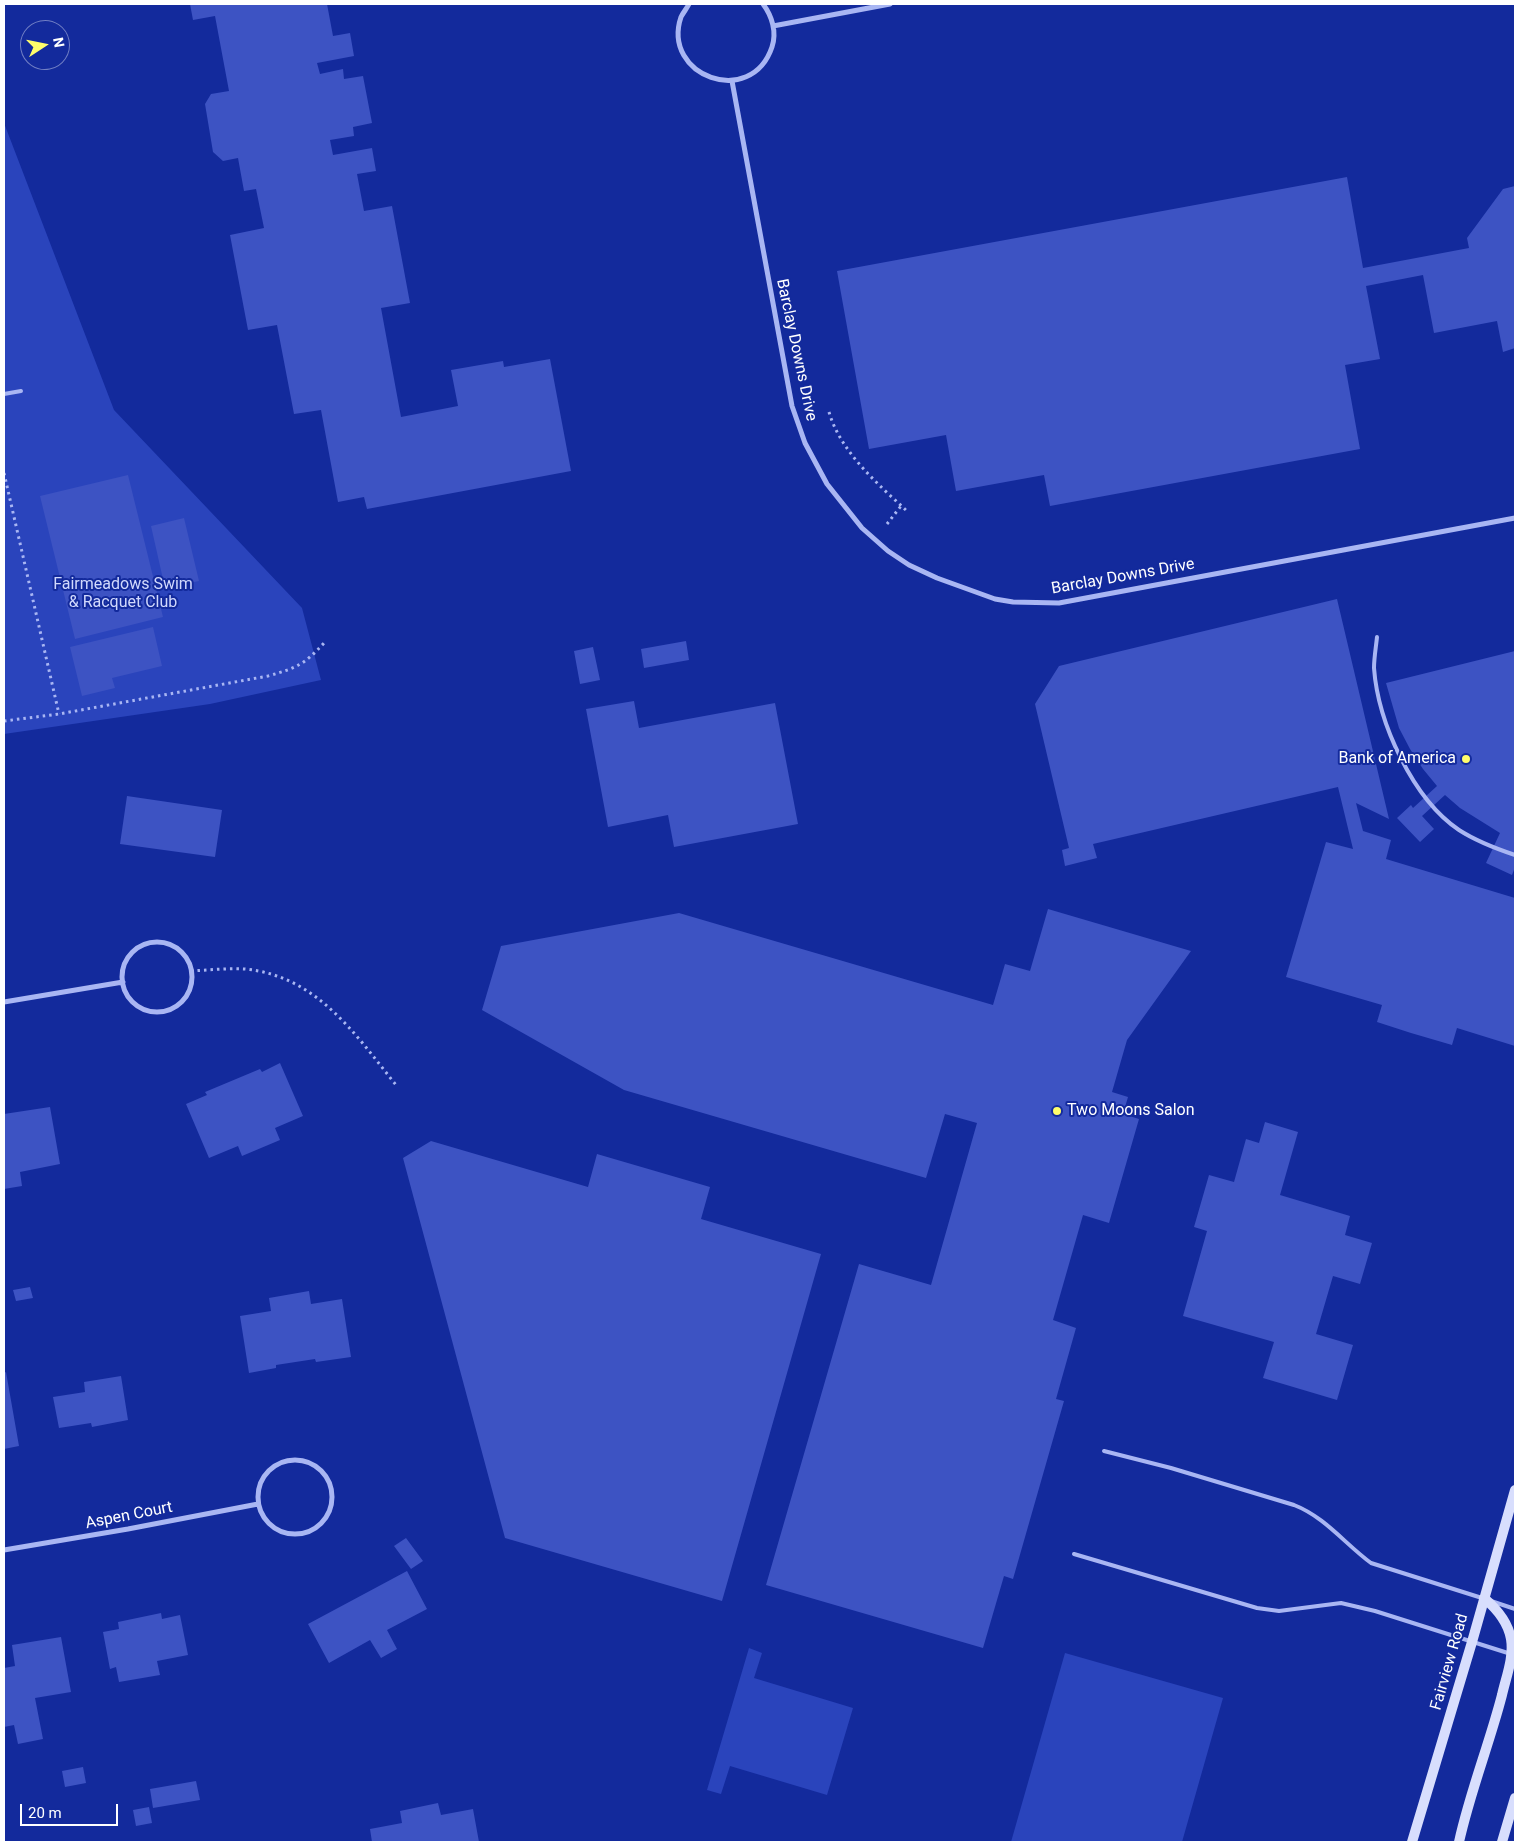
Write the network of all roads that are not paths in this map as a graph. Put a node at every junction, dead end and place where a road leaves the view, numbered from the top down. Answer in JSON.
{"nodes":[{"id":1,"x":689,"y":4,"type":"edge"},
{"id":2,"x":763,"y":4,"type":"edge"},
{"id":3,"x":890,"y":4,"type":"edge"},
{"id":4,"x":773,"y":26,"type":"junction"},
{"id":5,"x":732,"y":81,"type":"junction"},
{"id":6,"x":21,"y":391,"type":"dead end"},
{"id":7,"x":4,"y":394,"type":"edge"},
{"id":8,"x":1515,"y":518,"type":"edge"},
{"id":9,"x":1377,"y":637,"type":"dead end"},
{"id":10,"x":1515,"y":855,"type":"edge"},
{"id":11,"x":123,"y":982,"type":"junction"},
{"id":12,"x":4,"y":1002,"type":"edge"},
{"id":13,"x":1104,"y":1451,"type":"dead end"},
{"id":14,"x":1515,"y":1490,"type":"edge"},
{"id":15,"x":258,"y":1504,"type":"junction"},
{"id":16,"x":4,"y":1550,"type":"edge"},
{"id":17,"x":1074,"y":1554,"type":"dead end"},
{"id":18,"x":1484,"y":1598,"type":"junction"},
{"id":19,"x":1515,"y":1609,"type":"edge"},
{"id":20,"x":1472,"y":1642,"type":"junction"},
{"id":21,"x":1514,"y":1655,"type":"edge"},
{"id":22,"x":1515,"y":1798,"type":"edge"},
{"id":23,"x":1412,"y":1842,"type":"edge"},
{"id":24,"x":1459,"y":1842,"type":"edge"},
{"id":25,"x":1502,"y":1842,"type":"edge"}],
"edges":[{"from":1,"to":5,"type":"street"},
{"from":2,"to":4,"type":"street"},
{"from":3,"to":4,"type":"street"},
{"from":4,"to":5,"type":"street"},
{"from":5,"to":8,"type":"street","name":"Barclay Downs Drive"},
{"from":6,"to":7,"type":"lane"},
{"from":9,"to":10,"type":"lane"},
{"from":11,"to":11,"type":"street"},
{"from":11,"to":12,"type":"street"},
{"from":13,"to":18,"type":"lane"},
{"from":14,"to":18,"type":"main road","name":"Fairview Road"},
{"from":15,"to":15,"type":"street"},
{"from":15,"to":16,"type":"street","name":"Aspen Court"},
{"from":17,"to":20,"type":"lane"},
{"from":18,"to":19,"type":"lane"},
{"from":18,"to":20,"type":"main road","name":"Fairview Road"},
{"from":18,"to":21,"type":"main road"},
{"from":20,"to":21,"type":"lane"},
{"from":20,"to":23,"type":"main road","name":"Fairview Road"},
{"from":21,"to":24,"type":"main road"},
{"from":22,"to":25,"type":"main road"}]}
